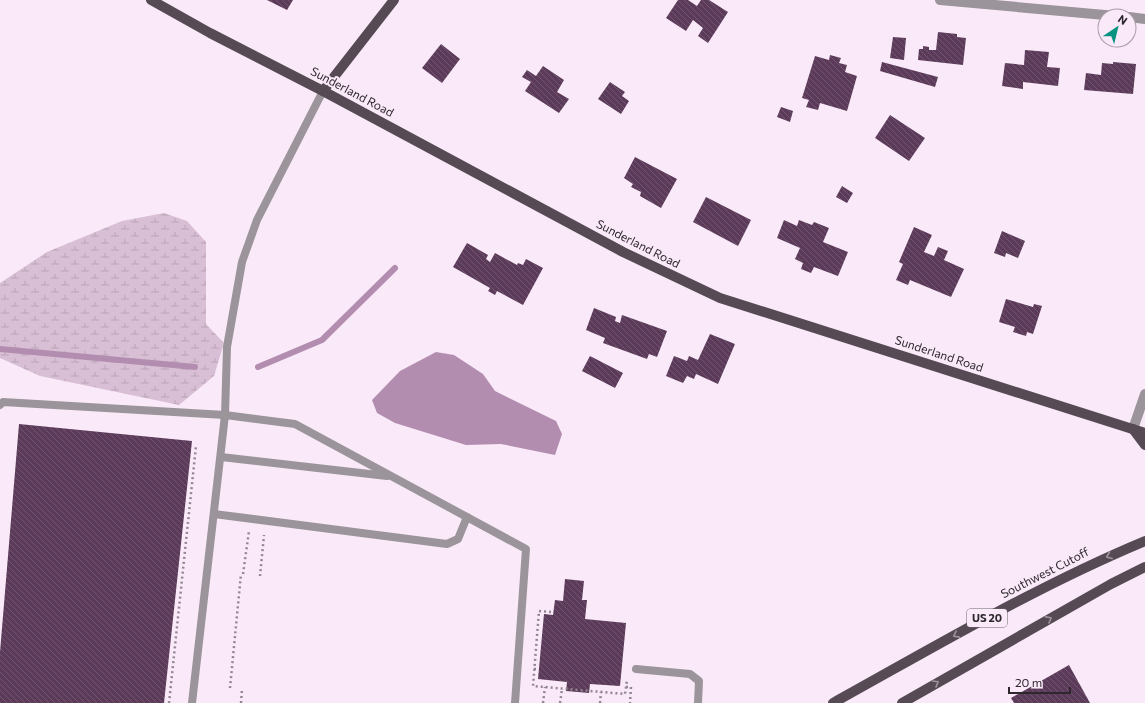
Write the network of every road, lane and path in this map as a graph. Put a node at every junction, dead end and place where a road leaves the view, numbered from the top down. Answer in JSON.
{"nodes":[{"id":1,"x":151,"y":0,"type":"edge"},
{"id":2,"x":394,"y":0,"type":"edge"},
{"id":3,"x":940,"y":0,"type":"edge"},
{"id":4,"x":1097,"y":14,"type":"edge"},
{"id":5,"x":323,"y":91,"type":"junction"},
{"id":6,"x":1145,"y":394,"type":"edge"},
{"id":7,"x":0,"y":405,"type":"edge"},
{"id":8,"x":226,"y":415,"type":"junction"},
{"id":9,"x":1133,"y":429,"type":"junction"},
{"id":10,"x":1145,"y":433,"type":"edge"},
{"id":11,"x":1145,"y":445,"type":"edge"},
{"id":12,"x":196,"y":446,"type":"dead end"},
{"id":13,"x":221,"y":457,"type":"junction"},
{"id":14,"x":392,"y":477,"type":"junction"},
{"id":15,"x":214,"y":514,"type":"junction"},
{"id":16,"x":467,"y":517,"type":"junction"},
{"id":17,"x":250,"y":519,"type":"junction"},
{"id":18,"x":265,"y":521,"type":"junction"},
{"id":19,"x":1145,"y":541,"type":"edge"},
{"id":20,"x":1145,"y":567,"type":"edge"},
{"id":21,"x":260,"y":576,"type":"dead end"},
{"id":22,"x":551,"y":612,"type":"dead end"},
{"id":23,"x":534,"y":669,"type":"junction"},
{"id":24,"x":539,"y":669,"type":"dead end"},
{"id":25,"x":636,"y":669,"type":"dead end"},
{"id":26,"x":627,"y":674,"type":"dead end"},
{"id":27,"x":545,"y":687,"type":"junction"},
{"id":28,"x":626,"y":687,"type":"junction"},
{"id":29,"x":230,"y":688,"type":"dead end"},
{"id":30,"x":242,"y":689,"type":"dead end"},
{"id":31,"x":562,"y":689,"type":"junction"},
{"id":32,"x":601,"y":692,"type":"junction"},
{"id":33,"x":169,"y":703,"type":"edge"},
{"id":34,"x":192,"y":703,"type":"edge"},
{"id":35,"x":241,"y":703,"type":"edge"},
{"id":36,"x":515,"y":703,"type":"edge"},
{"id":37,"x":543,"y":703,"type":"edge"},
{"id":38,"x":560,"y":703,"type":"edge"},
{"id":39,"x":600,"y":703,"type":"edge"},
{"id":40,"x":630,"y":703,"type":"edge"},
{"id":41,"x":698,"y":703,"type":"edge"},
{"id":42,"x":834,"y":703,"type":"edge"},
{"id":43,"x":902,"y":703,"type":"edge"}],
"edges":[{"from":1,"to":5,"type":"main road","name":"Sunderland Road"},
{"from":2,"to":5,"type":"main road"},
{"from":3,"to":4,"type":"street"},
{"from":5,"to":8,"type":"lane"},
{"from":5,"to":9,"type":"main road","name":"Sunderland Road"},
{"from":6,"to":9,"type":"street"},
{"from":7,"to":8,"type":"lane"},
{"from":8,"to":13,"type":"lane"},
{"from":8,"to":14,"type":"lane"},
{"from":9,"to":10,"type":"main road","name":"Sunderland Road"},
{"from":9,"to":11,"type":"main road"},
{"from":12,"to":33,"type":"path"},
{"from":13,"to":14,"type":"lane"},
{"from":13,"to":15,"type":"lane"},
{"from":14,"to":16,"type":"lane"},
{"from":15,"to":17,"type":"lane"},
{"from":15,"to":34,"type":"lane"},
{"from":16,"to":18,"type":"lane"},
{"from":16,"to":36,"type":"lane"},
{"from":17,"to":18,"type":"lane"},
{"from":17,"to":29,"type":"path"},
{"from":18,"to":21,"type":"path"},
{"from":19,"to":42,"type":"main road","name":"Southwest Cutoff","number":"US 20","one_way":true},
{"from":43,"to":20,"type":"main road","number":"US 20","one_way":true},
{"from":22,"to":23,"type":"path"},
{"from":23,"to":24,"type":"path"},
{"from":23,"to":27,"type":"path"},
{"from":25,"to":41,"type":"lane"},
{"from":26,"to":28,"type":"path"},
{"from":27,"to":31,"type":"path"},
{"from":27,"to":37,"type":"path"},
{"from":28,"to":32,"type":"path"},
{"from":28,"to":40,"type":"path"},
{"from":30,"to":35,"type":"path"},
{"from":31,"to":32,"type":"path"},
{"from":31,"to":38,"type":"path"},
{"from":32,"to":39,"type":"path"}]}
